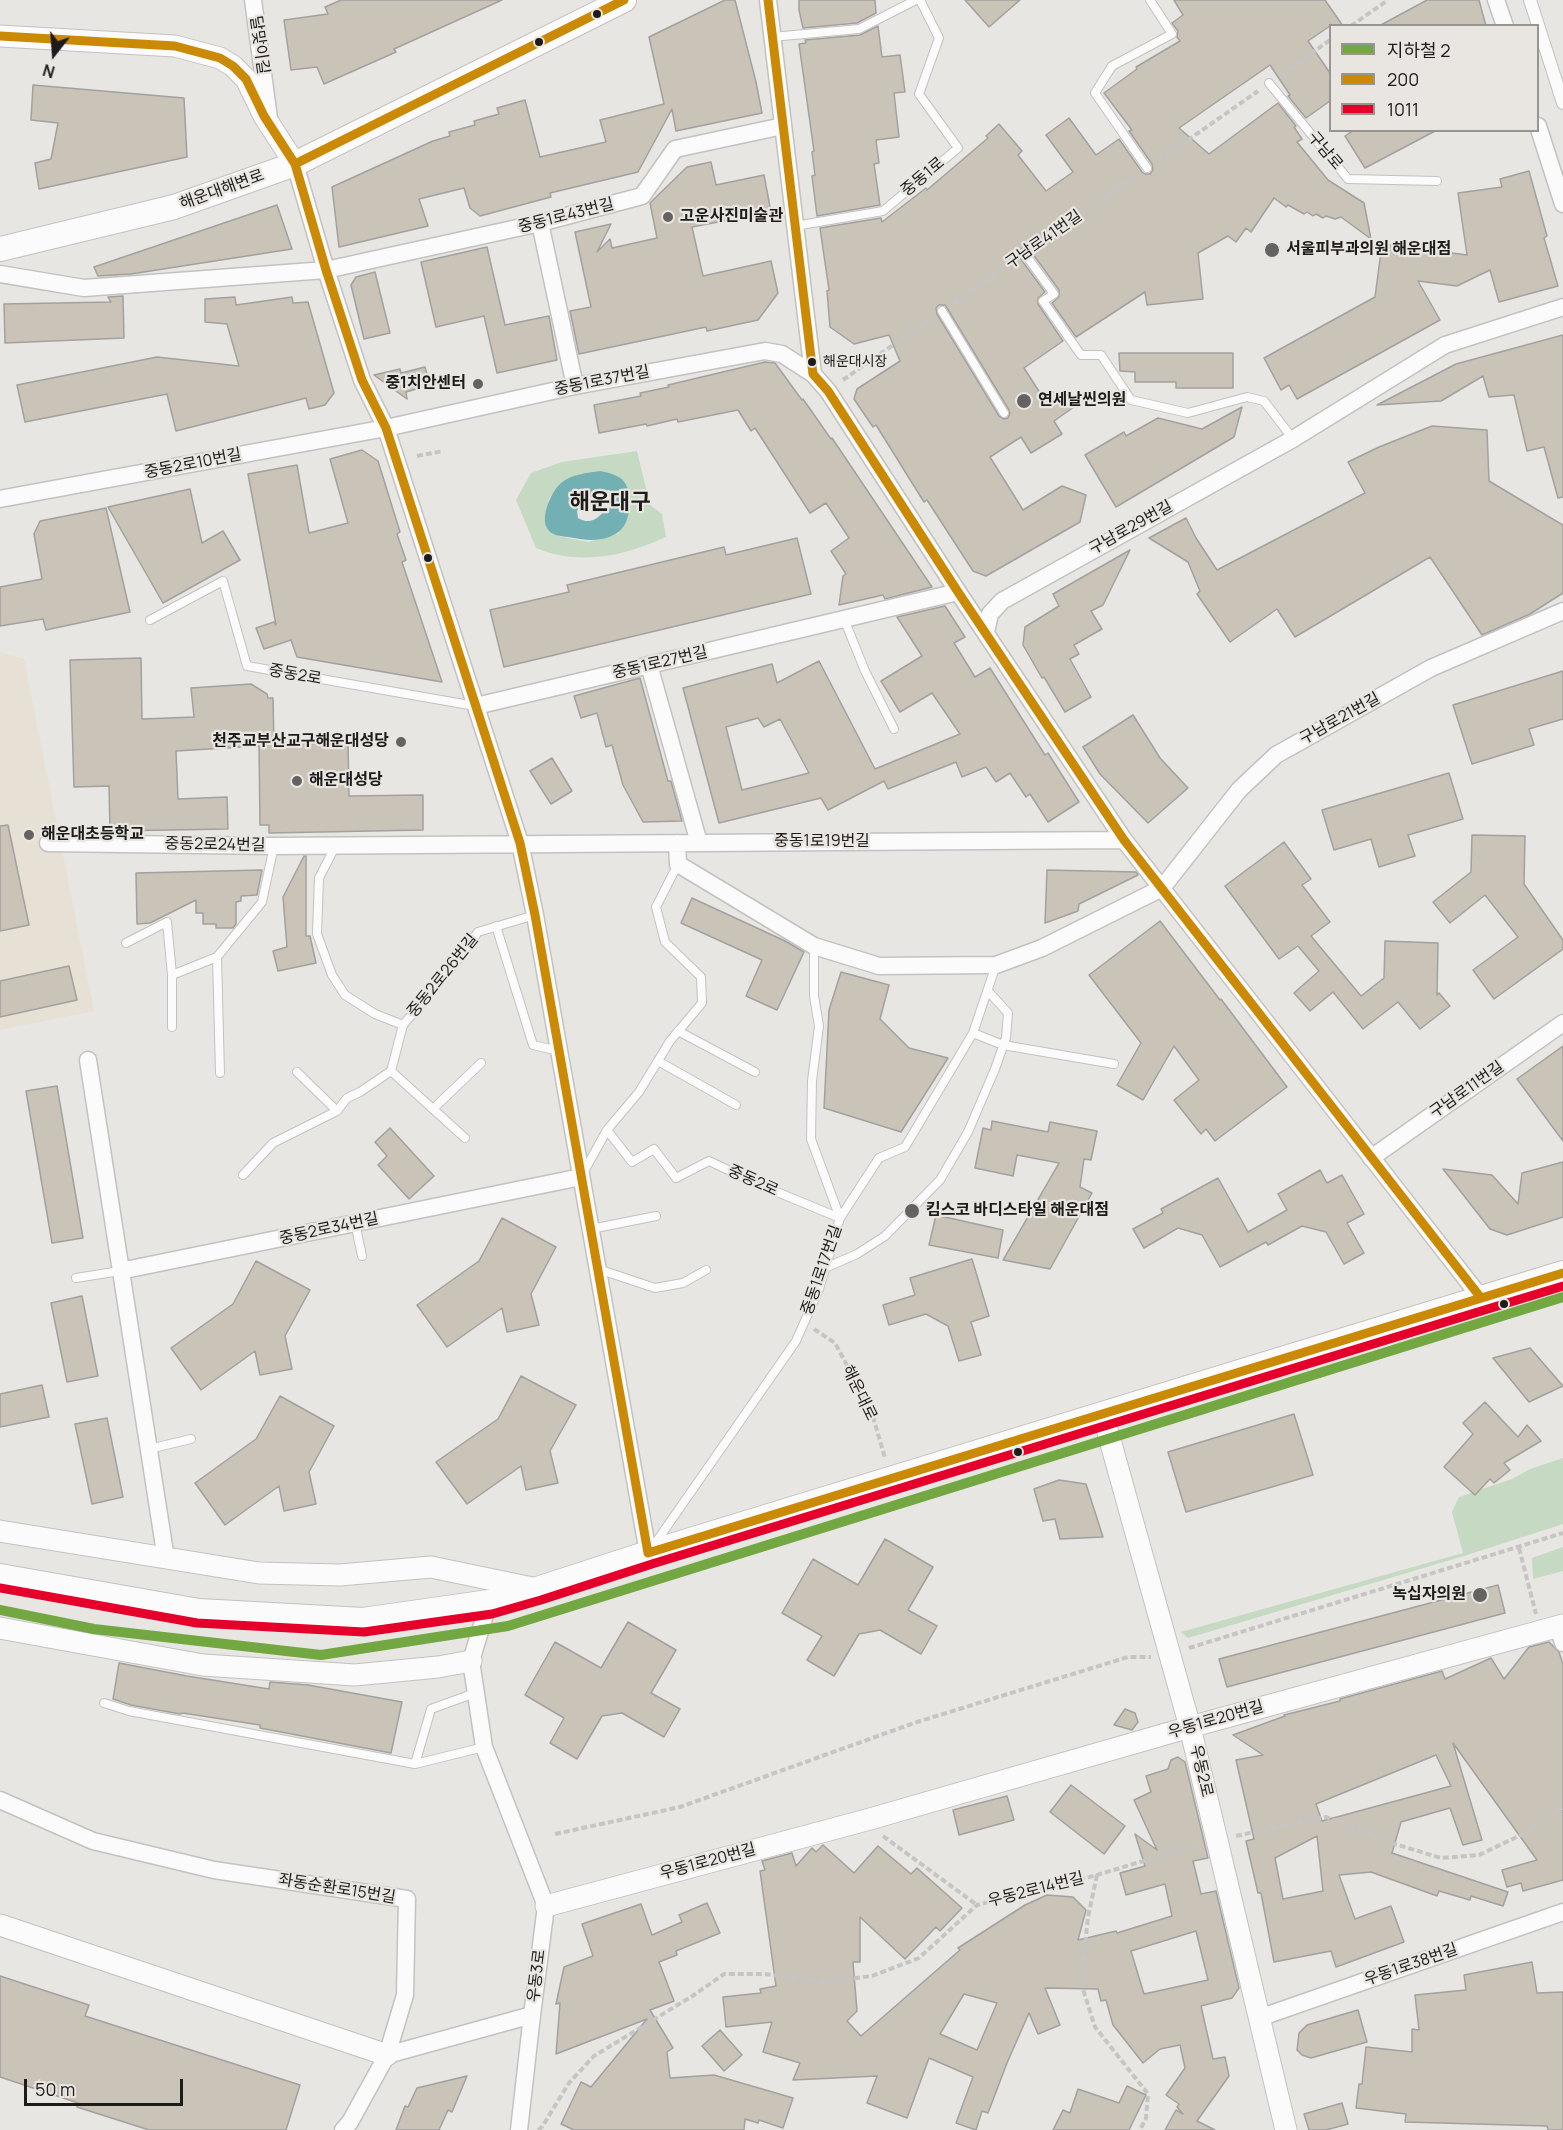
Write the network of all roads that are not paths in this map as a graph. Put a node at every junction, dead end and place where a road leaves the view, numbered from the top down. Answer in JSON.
{"nodes":[{"id":1,"x":253,"y":0,"type":"edge"},
{"id":2,"x":624,"y":0,"type":"edge"},
{"id":3,"x":768,"y":0,"type":"edge"},
{"id":4,"x":918,"y":0,"type":"edge"},
{"id":5,"x":1150,"y":0,"type":"edge"},
{"id":6,"x":1496,"y":0,"type":"edge"},
{"id":7,"x":1530,"y":0,"type":"edge"},
{"id":8,"x":1503,"y":24,"type":"edge"},
{"id":9,"x":1538,"y":24,"type":"edge"},
{"id":10,"x":1539,"y":28,"type":"edge"},
{"id":11,"x":772,"y":37,"type":"junction"},
{"id":12,"x":0,"y":38,"type":"edge"},
{"id":13,"x":1269,"y":83,"type":"road end"},
{"id":14,"x":1563,"y":103,"type":"edge"},
{"id":15,"x":270,"y":125,"type":"junction"},
{"id":16,"x":783,"y":126,"type":"junction"},
{"id":17,"x":1539,"y":129,"type":"edge"},
{"id":18,"x":295,"y":164,"type":"junction"},
{"id":19,"x":1147,"y":168,"type":"road end"},
{"id":20,"x":1437,"y":181,"type":"dead end"},
{"id":21,"x":1563,"y":204,"type":"edge"},
{"id":22,"x":540,"y":223,"type":"junction"},
{"id":23,"x":794,"y":226,"type":"junction"},
{"id":24,"x":0,"y":249,"type":"edge"},
{"id":25,"x":1025,"y":254,"type":"road end"},
{"id":26,"x":326,"y":270,"type":"junction"},
{"id":27,"x":0,"y":274,"type":"edge"},
{"id":28,"x":1563,"y":307,"type":"edge"},
{"id":29,"x":942,"y":311,"type":"road end"},
{"id":30,"x":813,"y":374,"type":"junction"},
{"id":31,"x":575,"y":386,"type":"junction"},
{"id":32,"x":1004,"y":413,"type":"dead end"},
{"id":33,"x":386,"y":428,"type":"junction"},
{"id":34,"x":1293,"y":439,"type":"junction"},
{"id":35,"x":0,"y":499,"type":"edge"},
{"id":36,"x":958,"y":592,"type":"junction"},
{"id":37,"x":1563,"y":611,"type":"edge"},
{"id":38,"x":844,"y":619,"type":"junction"},
{"id":39,"x":150,"y":620,"type":"dead end"},
{"id":40,"x":986,"y":632,"type":"junction"},
{"id":41,"x":649,"y":665,"type":"junction"},
{"id":42,"x":476,"y":706,"type":"junction"},
{"id":43,"x":894,"y":729,"type":"dead end"},
{"id":44,"x":1124,"y":840,"type":"junction"},
{"id":45,"x":48,"y":843,"type":"dead end"},
{"id":46,"x":520,"y":843,"type":"junction"},
{"id":47,"x":677,"y":843,"type":"junction"},
{"id":48,"x":699,"y":843,"type":"junction"},
{"id":49,"x":336,"y":845,"type":"junction"},
{"id":50,"x":274,"y":846,"type":"junction"},
{"id":51,"x":678,"y":864,"type":"junction"},
{"id":52,"x":1162,"y":888,"type":"junction"},
{"id":53,"x":535,"y":915,"type":"junction"},
{"id":54,"x":496,"y":926,"type":"junction"},
{"id":55,"x":126,"y":943,"type":"dead end"},
{"id":56,"x":814,"y":946,"type":"junction"},
{"id":57,"x":217,"y":957,"type":"junction"},
{"id":58,"x":996,"y":965,"type":"junction"},
{"id":59,"x":172,"y":975,"type":"junction"},
{"id":60,"x":988,"y":991,"type":"junction"},
{"id":61,"x":1563,"y":1023,"type":"edge"},
{"id":62,"x":403,"y":1025,"type":"junction"},
{"id":63,"x":172,"y":1027,"type":"dead end"},
{"id":64,"x":678,"y":1031,"type":"junction"},
{"id":65,"x":973,"y":1033,"type":"junction"},
{"id":66,"x":1003,"y":1045,"type":"junction"},
{"id":67,"x":559,"y":1051,"type":"junction"},
{"id":68,"x":88,"y":1060,"type":"dead end"},
{"id":69,"x":658,"y":1061,"type":"junction"},
{"id":70,"x":481,"y":1063,"type":"dead end"},
{"id":71,"x":1114,"y":1064,"type":"dead end"},
{"id":72,"x":391,"y":1071,"type":"junction"},
{"id":73,"x":297,"y":1072,"type":"dead end"},
{"id":74,"x":755,"y":1072,"type":"dead end"},
{"id":75,"x":220,"y":1073,"type":"dead end"},
{"id":76,"x":736,"y":1105,"type":"dead end"},
{"id":77,"x":433,"y":1109,"type":"junction"},
{"id":78,"x":337,"y":1111,"type":"junction"},
{"id":79,"x":607,"y":1131,"type":"junction"},
{"id":80,"x":465,"y":1138,"type":"dead end"},
{"id":81,"x":1371,"y":1158,"type":"junction"},
{"id":82,"x":243,"y":1175,"type":"dead end"},
{"id":83,"x":581,"y":1177,"type":"junction"},
{"id":84,"x":656,"y":1216,"type":"dead end"},
{"id":85,"x":840,"y":1218,"type":"junction"},
{"id":86,"x":356,"y":1223,"type":"junction"},
{"id":87,"x":591,"y":1228,"type":"junction"},
{"id":88,"x":362,"y":1256,"type":"dead end"},
{"id":89,"x":825,"y":1268,"type":"junction"},
{"id":90,"x":598,"y":1269,"type":"junction"},
{"id":91,"x":706,"y":1270,"type":"dead end"},
{"id":92,"x":120,"y":1271,"type":"junction"},
{"id":93,"x":1563,"y":1273,"type":"edge"},
{"id":94,"x":76,"y":1278,"type":"dead end"},
{"id":95,"x":1481,"y":1298,"type":"junction"},
{"id":96,"x":1102,"y":1415,"type":"junction"},
{"id":97,"x":191,"y":1439,"type":"dead end"},
{"id":98,"x":148,"y":1449,"type":"junction"},
{"id":99,"x":0,"y":1531,"type":"edge"},
{"id":100,"x":648,"y":1553,"type":"junction"},
{"id":101,"x":166,"y":1559,"type":"junction"},
{"id":102,"x":0,"y":1576,"type":"edge"},
{"id":103,"x":537,"y":1589,"type":"junction"},
{"id":104,"x":489,"y":1602,"type":"junction"},
{"id":105,"x":0,"y":1628,"type":"edge"},
{"id":106,"x":1556,"y":1631,"type":"edge"},
{"id":107,"x":471,"y":1661,"type":"junction"},
{"id":108,"x":475,"y":1693,"type":"junction"},
{"id":109,"x":104,"y":1704,"type":"dead end"},
{"id":110,"x":1190,"y":1727,"type":"junction"},
{"id":111,"x":484,"y":1747,"type":"junction"},
{"id":112,"x":415,"y":1764,"type":"junction"},
{"id":113,"x":0,"y":1800,"type":"edge"},
{"id":114,"x":546,"y":1906,"type":"junction"},
{"id":115,"x":1563,"y":1912,"type":"edge"},
{"id":116,"x":0,"y":1925,"type":"edge"},
{"id":117,"x":532,"y":2015,"type":"junction"},
{"id":118,"x":1259,"y":2018,"type":"junction"},
{"id":119,"x":387,"y":2055,"type":"junction"},
{"id":120,"x":344,"y":2130,"type":"edge"},
{"id":121,"x":519,"y":2130,"type":"edge"},
{"id":122,"x":1286,"y":2130,"type":"edge"}],
"edges":[{"from":1,"to":15,"type":"street","name":"달맞이길"},
{"from":2,"to":18,"type":"main road","name":"해운대해변로"},
{"from":3,"to":11,"type":"street"},
{"from":4,"to":11,"type":"lane","name":"중동1로"},
{"from":4,"to":23,"type":"lane","name":"중동1로"},
{"from":5,"to":19,"type":"lane"},
{"from":6,"to":8,"type":"street"},
{"from":7,"to":9,"type":"street"},
{"from":10,"to":14,"type":"street"},
{"from":11,"to":16,"type":"street"},
{"from":12,"to":15,"type":"street","name":"달맞이길"},
{"from":13,"to":20,"type":"lane","name":"구남로"},
{"from":15,"to":18,"type":"street","name":"달맞이길"},
{"from":16,"to":22,"type":"street","name":"중동1로43번길"},
{"from":16,"to":23,"type":"street"},
{"from":17,"to":21,"type":"street"},
{"from":18,"to":24,"type":"main road","name":"해운대해변로"},
{"from":18,"to":26,"type":"street"},
{"from":22,"to":26,"type":"street","name":"중동1로43번길"},
{"from":22,"to":31,"type":"street"},
{"from":23,"to":30,"type":"street"},
{"from":25,"to":34,"type":"lane"},
{"from":26,"to":27,"type":"street"},
{"from":26,"to":33,"type":"street"},
{"from":28,"to":34,"type":"street","name":"구남로29번길"},
{"from":29,"to":32,"type":"lane"},
{"from":30,"to":31,"type":"street","name":"중동1로37번길"},
{"from":30,"to":36,"type":"street"},
{"from":31,"to":33,"type":"street","name":"중동1로37번길"},
{"from":33,"to":35,"type":"street","name":"중동2로10번길"},
{"from":33,"to":42,"type":"street"},
{"from":34,"to":40,"type":"street","name":"구남로29번길"},
{"from":36,"to":38,"type":"street","name":"중동1로27번길"},
{"from":36,"to":40,"type":"street"},
{"from":37,"to":52,"type":"street","name":"구남로21번길"},
{"from":38,"to":41,"type":"street","name":"중동1로27번길"},
{"from":38,"to":43,"type":"lane"},
{"from":39,"to":42,"type":"lane","name":"중동2로"},
{"from":40,"to":44,"type":"street"},
{"from":41,"to":42,"type":"street","name":"중동1로27번길"},
{"from":41,"to":48,"type":"street"},
{"from":42,"to":46,"type":"street"},
{"from":44,"to":48,"type":"street","name":"중동1로19번길"},
{"from":44,"to":52,"type":"street"},
{"from":45,"to":50,"type":"street","name":"중동2로24번길"},
{"from":46,"to":47,"type":"street","name":"중동1로19번길"},
{"from":46,"to":49,"type":"street","name":"중동2로24번길"},
{"from":46,"to":53,"type":"street"},
{"from":47,"to":48,"type":"street","name":"중동1로19번길"},
{"from":47,"to":51,"type":"street"},
{"from":49,"to":50,"type":"street","name":"중동2로24번길"},
{"from":49,"to":62,"type":"lane"},
{"from":50,"to":57,"type":"lane","name":"중동2로24번길"},
{"from":51,"to":56,"type":"street"},
{"from":51,"to":64,"type":"lane"},
{"from":52,"to":58,"type":"street"},
{"from":52,"to":81,"type":"street"},
{"from":53,"to":54,"type":"lane","name":"중동2로26번길"},
{"from":53,"to":67,"type":"street"},
{"from":54,"to":62,"type":"lane","name":"중동2로26번길"},
{"from":54,"to":67,"type":"lane","name":"중동2로26번길"},
{"from":55,"to":59,"type":"lane"},
{"from":56,"to":58,"type":"street"},
{"from":56,"to":85,"type":"lane","name":"중동1로17번길"},
{"from":57,"to":59,"type":"lane"},
{"from":57,"to":75,"type":"lane"},
{"from":58,"to":60,"type":"lane"},
{"from":59,"to":63,"type":"lane"},
{"from":60,"to":65,"type":"lane"},
{"from":60,"to":66,"type":"lane"},
{"from":61,"to":81,"type":"street","name":"구남로11번길"},
{"from":62,"to":72,"type":"lane","name":"중동2로26번길"},
{"from":64,"to":69,"type":"lane"},
{"from":64,"to":74,"type":"lane"},
{"from":65,"to":66,"type":"lane"},
{"from":65,"to":85,"type":"lane"},
{"from":66,"to":71,"type":"lane"},
{"from":66,"to":89,"type":"lane"},
{"from":67,"to":83,"type":"street"},
{"from":68,"to":92,"type":"street"},
{"from":69,"to":76,"type":"lane"},
{"from":69,"to":79,"type":"lane"},
{"from":70,"to":77,"type":"lane"},
{"from":72,"to":77,"type":"lane"},
{"from":72,"to":78,"type":"lane"},
{"from":73,"to":78,"type":"lane"},
{"from":77,"to":80,"type":"lane"},
{"from":78,"to":82,"type":"lane"},
{"from":79,"to":83,"type":"lane"},
{"from":79,"to":85,"type":"lane","name":"중동2로"},
{"from":81,"to":95,"type":"street"},
{"from":83,"to":86,"type":"street","name":"중동2로34번길"},
{"from":83,"to":87,"type":"street"},
{"from":84,"to":87,"type":"lane"},
{"from":85,"to":89,"type":"lane","name":"중동1로17번길"},
{"from":86,"to":88,"type":"lane"},
{"from":86,"to":92,"type":"street","name":"중동2로34번길"},
{"from":87,"to":90,"type":"street"},
{"from":89,"to":100,"type":"lane","name":"중동1로17번길"},
{"from":90,"to":91,"type":"lane"},
{"from":90,"to":100,"type":"street"},
{"from":92,"to":94,"type":"lane","name":"중동2로34번길"},
{"from":92,"to":98,"type":"street"},
{"from":93,"to":95,"type":"main road"},
{"from":95,"to":96,"type":"main road"},
{"from":96,"to":100,"type":"main road"},
{"from":96,"to":110,"type":"street","name":"우동2로"},
{"from":97,"to":98,"type":"lane"},
{"from":98,"to":101,"type":"street"},
{"from":99,"to":101,"type":"street"},
{"from":100,"to":103,"type":"main road"},
{"from":101,"to":103,"type":"street"},
{"from":102,"to":104,"type":"main road"},
{"from":103,"to":104,"type":"main road"},
{"from":104,"to":107,"type":"street","name":"우동3로"},
{"from":105,"to":107,"type":"street"},
{"from":106,"to":110,"type":"street","name":"우동1로20번길"},
{"from":107,"to":108,"type":"street","name":"우동3로"},
{"from":108,"to":111,"type":"street","name":"우동3로"},
{"from":108,"to":112,"type":"lane"},
{"from":109,"to":112,"type":"lane"},
{"from":110,"to":114,"type":"street","name":"우동1로20번길"},
{"from":110,"to":118,"type":"street","name":"우동2로"},
{"from":111,"to":112,"type":"lane"},
{"from":111,"to":114,"type":"street","name":"우동3로"},
{"from":113,"to":119,"type":"street","name":"좌동순환로15번길"},
{"from":114,"to":117,"type":"street","name":"우동3로"},
{"from":115,"to":118,"type":"street","name":"우동1로38번길"},
{"from":116,"to":119,"type":"street"},
{"from":117,"to":119,"type":"street","name":"우동3로"},
{"from":117,"to":121,"type":"street"},
{"from":118,"to":122,"type":"street","name":"우동2로"},
{"from":119,"to":120,"type":"street"}]}
